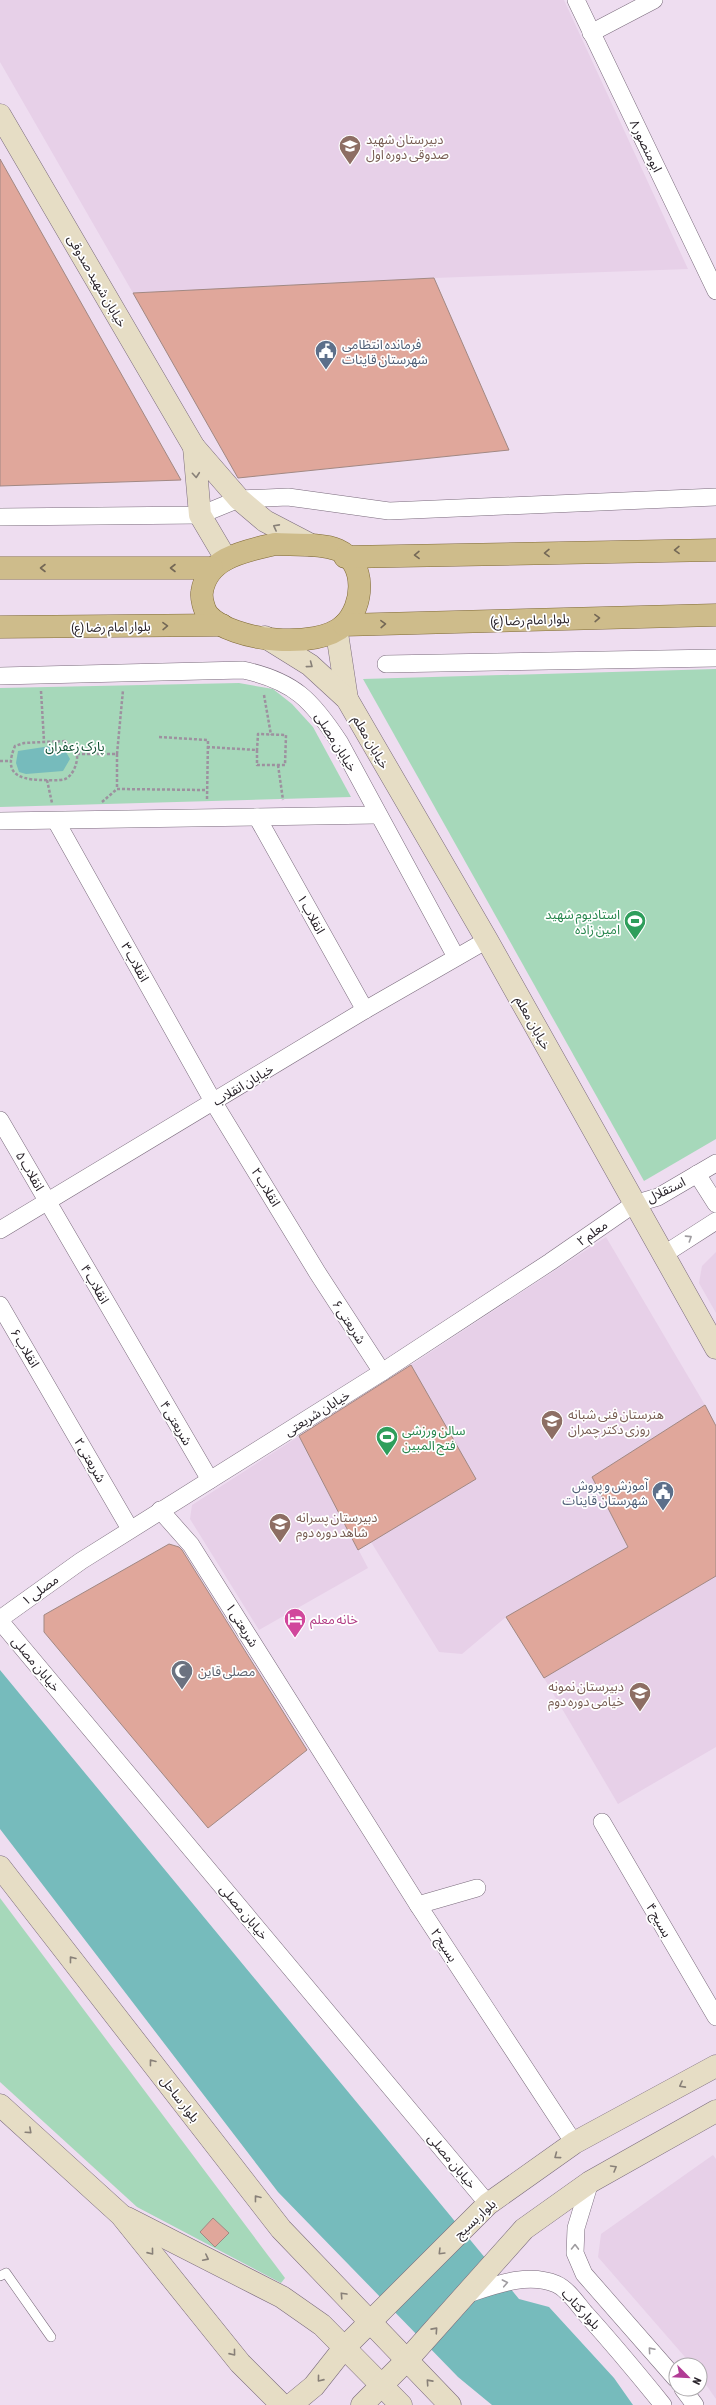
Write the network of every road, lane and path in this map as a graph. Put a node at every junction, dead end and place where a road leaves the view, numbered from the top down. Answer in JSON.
{"nodes":[{"id":1,"x":576,"y":0,"type":"edge"},
{"id":2,"x":654,"y":0,"type":"edge"},
{"id":3,"x":591,"y":33,"type":"junction"},
{"id":4,"x":0,"y":115,"type":"edge"},
{"id":5,"x":715,"y":288,"type":"edge"},
{"id":6,"x":194,"y":447,"type":"junction"},
{"id":7,"x":716,"y":497,"type":"edge"},
{"id":8,"x":238,"y":499,"type":"junction"},
{"id":9,"x":200,"y":515,"type":"junction"},
{"id":10,"x":0,"y":518,"type":"edge"},
{"id":11,"x":311,"y":545,"type":"junction"},
{"id":12,"x":716,"y":550,"type":"edge"},
{"id":13,"x":345,"y":556,"type":"junction"},
{"id":14,"x":219,"y":563,"type":"junction"},
{"id":15,"x":0,"y":568,"type":"edge"},
{"id":16,"x":716,"y":615,"type":"edge"},
{"id":17,"x":222,"y":625,"type":"junction"},
{"id":18,"x":0,"y":627,"type":"edge"},
{"id":19,"x":53,"y":628,"type":"junction"},
{"id":20,"x":340,"y":629,"type":"junction"},
{"id":21,"x":265,"y":637,"type":"junction"},
{"id":22,"x":0,"y":643,"type":"edge"},
{"id":23,"x":716,"y":658,"type":"edge"},
{"id":24,"x":386,"y":664,"type":"dead end"},
{"id":25,"x":124,"y":674,"type":"junction"},
{"id":26,"x":40,"y":675,"type":"junction"},
{"id":27,"x":0,"y":676,"type":"edge"},
{"id":28,"x":264,"y":690,"type":"dead end"},
{"id":29,"x":347,"y":699,"type":"junction"},
{"id":30,"x":271,"y":735,"type":"junction"},
{"id":31,"x":159,"y":737,"type":"dead end"},
{"id":32,"x":44,"y":741,"type":"junction"},
{"id":33,"x":207,"y":747,"type":"junction"},
{"id":34,"x":257,"y":750,"type":"junction"},
{"id":35,"x":77,"y":754,"type":"junction"},
{"id":36,"x":118,"y":754,"type":"junction"},
{"id":37,"x":0,"y":761,"type":"edge"},
{"id":38,"x":11,"y":761,"type":"junction"},
{"id":39,"x":278,"y":765,"type":"junction"},
{"id":40,"x":47,"y":780,"type":"junction"},
{"id":41,"x":206,"y":790,"type":"junction"},
{"id":42,"x":377,"y":815,"type":"junction"},
{"id":43,"x":285,"y":816,"type":"junction"},
{"id":44,"x":209,"y":817,"type":"junction"},
{"id":45,"x":257,"y":817,"type":"junction"},
{"id":46,"x":0,"y":821,"type":"edge"},
{"id":47,"x":56,"y":821,"type":"junction"},
{"id":48,"x":487,"y":940,"type":"junction"},
{"id":49,"x":456,"y":957,"type":"junction"},
{"id":50,"x":365,"y":1010,"type":"junction"},
{"id":51,"x":214,"y":1103,"type":"junction"},
{"id":52,"x":0,"y":1120,"type":"edge"},
{"id":53,"x":716,"y":1163,"type":"edge"},
{"id":54,"x":697,"y":1174,"type":"junction"},
{"id":55,"x":47,"y":1202,"type":"junction"},
{"id":56,"x":634,"y":1204,"type":"junction"},
{"id":57,"x":716,"y":1204,"type":"edge"},
{"id":58,"x":716,"y":1221,"type":"edge"},
{"id":59,"x":0,"y":1230,"type":"edge"},
{"id":60,"x":663,"y":1255,"type":"junction"},
{"id":61,"x":550,"y":1262,"type":"joint"},
{"id":62,"x":317,"y":1272,"type":"joint"},
{"id":63,"x":0,"y":1305,"type":"edge"},
{"id":64,"x":716,"y":1348,"type":"edge"},
{"id":65,"x":142,"y":1366,"type":"joint"},
{"id":66,"x":382,"y":1372,"type":"junction"},
{"id":67,"x":50,"y":1390,"type":"joint"},
{"id":68,"x":210,"y":1480,"type":"junction"},
{"id":69,"x":160,"y":1510,"type":"junction"},
{"id":70,"x":130,"y":1529,"type":"junction"},
{"id":71,"x":81,"y":1561,"type":"joint"},
{"id":72,"x":0,"y":1620,"type":"edge"},
{"id":73,"x":318,"y":1744,"type":"joint"},
{"id":74,"x":602,"y":1822,"type":"dead end"},
{"id":75,"x":0,"y":1867,"type":"edge"},
{"id":76,"x":477,"y":1888,"type":"dead end"},
{"id":77,"x":418,"y":1905,"type":"junction"},
{"id":78,"x":716,"y":2017,"type":"edge"},
{"id":79,"x":716,"y":2066,"type":"edge"},
{"id":80,"x":0,"y":2105,"type":"edge"},
{"id":81,"x":716,"y":2111,"type":"edge"},
{"id":82,"x":574,"y":2143,"type":"junction"},
{"id":83,"x":590,"y":2182,"type":"junction"},
{"id":84,"x":488,"y":2204,"type":"junction"},
{"id":85,"x":121,"y":2215,"type":"junction"},
{"id":86,"x":0,"y":2276,"type":"edge"},
{"id":87,"x":594,"y":2286,"type":"junction"},
{"id":88,"x":468,"y":2294,"type":"junction"},
{"id":89,"x":574,"y":2300,"type":"junction"},
{"id":90,"x":370,"y":2324,"type":"junction"},
{"id":91,"x":51,"y":2337,"type":"dead end"},
{"id":92,"x":344,"y":2348,"type":"junction"},
{"id":93,"x":408,"y":2359,"type":"junction"},
{"id":94,"x":668,"y":2370,"type":"edge"},
{"id":95,"x":382,"y":2386,"type":"junction"},
{"id":96,"x":282,"y":2405,"type":"edge"},
{"id":97,"x":291,"y":2405,"type":"edge"},
{"id":98,"x":362,"y":2405,"type":"edge"},
{"id":99,"x":401,"y":2405,"type":"edge"},
{"id":100,"x":450,"y":2405,"type":"edge"},
{"id":101,"x":663,"y":2405,"type":"edge"}],
"edges":[{"from":1,"to":3,"type":"street","name":"ابومنصور ۸"},
{"from":2,"to":3,"type":"street"},
{"from":3,"to":5,"type":"street","name":"ابومنصور ۸"},
{"from":4,"to":6,"type":"main road","name":"خیابان شهید صدوقی"},
{"from":6,"to":8,"type":"main road","name":"خیابان شهید صدوقی"},
{"from":6,"to":9,"type":"main road","one_way":true},
{"from":7,"to":8,"type":"street"},
{"from":8,"to":9,"type":"street"},
{"from":11,"to":8,"type":"main road","name":"خیابان شهید صدوقی","one_way":true},
{"from":9,"to":10,"type":"street"},
{"from":9,"to":14,"type":"main road"},
{"from":11,"to":13,"type":"main road"},
{"from":11,"to":14,"type":"main road"},
{"from":12,"to":13,"type":"main road","one_way":true},
{"from":13,"to":20,"type":"main road"},
{"from":14,"to":15,"type":"main road","one_way":true},
{"from":14,"to":17,"type":"main road"},
{"from":20,"to":16,"type":"main road","name":"بلوار امام رضا (ع)","one_way":true},
{"from":19,"to":17,"type":"main road","name":"بلوار امام رضا (ع)","one_way":true},
{"from":17,"to":21,"type":"main road"},
{"from":18,"to":19,"type":"main road","name":"بلوار امام رضا (ع)"},
{"from":19,"to":22,"type":"main road"},
{"from":20,"to":21,"type":"main road"},
{"from":20,"to":29,"type":"main road"},
{"from":21,"to":29,"type":"main road","one_way":true},
{"from":23,"to":24,"type":"street"},
{"from":25,"to":26,"type":"street","name":"خیابان مصلی"},
{"from":25,"to":36,"type":"path"},
{"from":25,"to":42,"type":"street","name":"خیابان مصلی"},
{"from":26,"to":27,"type":"street","name":"خیابان مصلی"},
{"from":26,"to":32,"type":"path"},
{"from":28,"to":30,"type":"path"},
{"from":29,"to":48,"type":"main road","name":"خیابان معلم"},
{"from":30,"to":34,"type":"path"},
{"from":30,"to":39,"type":"path"},
{"from":31,"to":33,"type":"path"},
{"from":32,"to":35,"type":"path"},
{"from":32,"to":38,"type":"path"},
{"from":33,"to":34,"type":"path"},
{"from":33,"to":41,"type":"path"},
{"from":34,"to":39,"type":"path"},
{"from":35,"to":36,"type":"path"},
{"from":35,"to":40,"type":"path"},
{"from":36,"to":41,"type":"path"},
{"from":37,"to":38,"type":"path"},
{"from":38,"to":40,"type":"path"},
{"from":39,"to":43,"type":"path"},
{"from":40,"to":47,"type":"path"},
{"from":41,"to":44,"type":"path"},
{"from":42,"to":43,"type":"street"},
{"from":42,"to":49,"type":"street","name":"خیابان مصلی"},
{"from":43,"to":45,"type":"street"},
{"from":44,"to":45,"type":"street"},
{"from":44,"to":47,"type":"street"},
{"from":45,"to":50,"type":"street","name":"انقلاب ۱"},
{"from":46,"to":47,"type":"street"},
{"from":47,"to":51,"type":"street","name":"انقلاب ۳"},
{"from":48,"to":49,"type":"street","name":"خیابان انقلاب"},
{"from":48,"to":56,"type":"main road","name":"خیابان معلم"},
{"from":49,"to":50,"type":"street","name":"خیابان انقلاب"},
{"from":50,"to":51,"type":"street","name":"خیابان انقلاب"},
{"from":51,"to":55,"type":"street","name":"خیابان انقلاب"},
{"from":51,"to":62,"type":"street","name":"انقلاب ۲"},
{"from":52,"to":55,"type":"street","name":"انقلاب ۵"},
{"from":53,"to":54,"type":"street","name":"استقلال"},
{"from":54,"to":56,"type":"street","name":"استقلال"},
{"from":54,"to":57,"type":"street","name":"استقلال"},
{"from":55,"to":59,"type":"street","name":"خیابان انقلاب"},
{"from":55,"to":65,"type":"street","name":"انقلاب ۴"},
{"from":56,"to":60,"type":"main road","name":"خیابان معلم"},
{"from":56,"to":61,"type":"street","name":"معلم ۲"},
{"from":60,"to":58,"type":"street","one_way":true},
{"from":60,"to":64,"type":"main road","name":"خیابان معلم"},
{"from":61,"to":66,"type":"street","name":"خیابان شریعتی"},
{"from":62,"to":66,"type":"street","name":"شریعتی ۶"},
{"from":63,"to":67,"type":"street","name":"انقلاب ۶"},
{"from":65,"to":68,"type":"street","name":"شریعتی ۴"},
{"from":66,"to":68,"type":"street","name":"خیابان شریعتی"},
{"from":67,"to":70,"type":"street","name":"شریعتی ۲"},
{"from":68,"to":69,"type":"street","name":"خیابان شریعتی"},
{"from":69,"to":70,"type":"street","name":"خیابان شریعتی"},
{"from":69,"to":73,"type":"street","name":"شریعتی ۱"},
{"from":70,"to":71,"type":"street","name":"خیابان شریعتی"},
{"from":71,"to":72,"type":"street","name":"مصلی ۱"},
{"from":72,"to":84,"type":"street","name":"خیابان مصلی"},
{"from":73,"to":77,"type":"street","name":"بسیج ۲"},
{"from":74,"to":78,"type":"street","name":"بسیج ۴"},
{"from":90,"to":75,"type":"main road","name":"بلوار ساحل","one_way":true},
{"from":76,"to":77,"type":"street"},
{"from":77,"to":82,"type":"street","name":"بسیج ۲"},
{"from":79,"to":82,"type":"main road","name":"بلوار بسیج","one_way":true},
{"from":80,"to":85,"type":"main road","one_way":true},
{"from":83,"to":81,"type":"main road","one_way":true},
{"from":82,"to":84,"type":"main road","name":"بلوار بسیج","one_way":true},
{"from":87,"to":83,"type":"street","name":"بلوار کتاب","one_way":true},
{"from":83,"to":88,"type":"main road"},
{"from":84,"to":90,"type":"main road","name":"بلوار بسیج","one_way":true},
{"from":85,"to":92,"type":"main road","one_way":true},
{"from":85,"to":96,"type":"main road","one_way":true},
{"from":86,"to":91,"type":"lane"},
{"from":87,"to":89,"type":"street"},
{"from":94,"to":87,"type":"street","name":"بلوار کتاب","one_way":true},
{"from":88,"to":89,"type":"street","name":"بلوار کتاب","one_way":true},
{"from":93,"to":88,"type":"main road","one_way":true},
{"from":89,"to":101,"type":"street","name":"بلوار کتاب"},
{"from":90,"to":92,"type":"main road","name":"بلوار بسیج"},
{"from":90,"to":93,"type":"main road","name":"بلوار ساحل"},
{"from":92,"to":95,"type":"main road"},
{"from":92,"to":97,"type":"main road","name":"بلوار بسیج","one_way":true},
{"from":93,"to":95,"type":"main road"},
{"from":100,"to":93,"type":"main road","name":"بلوار ساحل","one_way":true},
{"from":95,"to":98,"type":"main road"},
{"from":95,"to":99,"type":"main road"}]}
